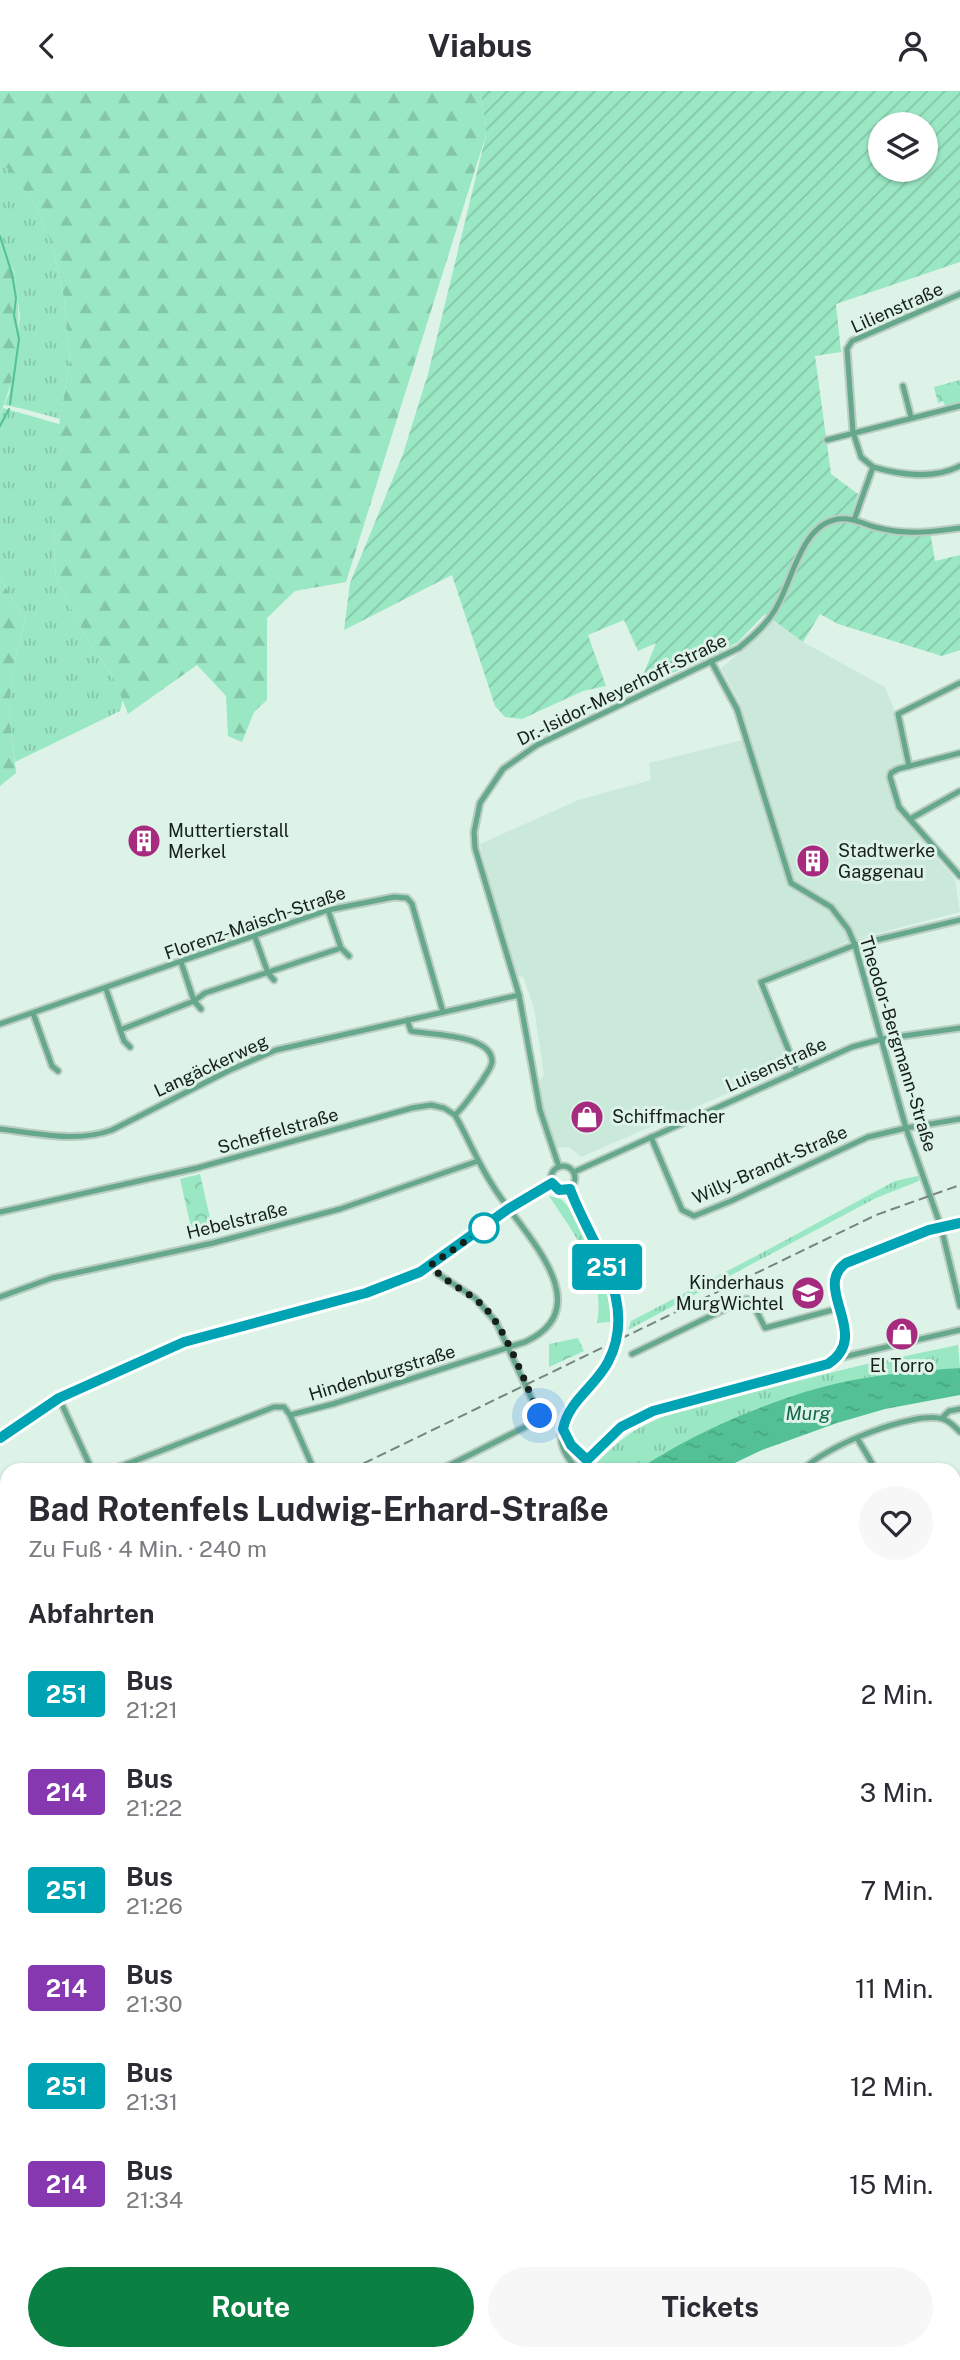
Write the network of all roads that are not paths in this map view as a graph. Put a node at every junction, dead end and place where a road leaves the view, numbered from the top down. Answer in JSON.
{"nodes":[{"id":1,"x":960,"y":294,"type":"edge"},
{"id":2,"x":903,"y":386,"type":"dead end"},
{"id":3,"x":960,"y":406,"type":"edge"},
{"id":4,"x":911,"y":417,"type":"junction"},
{"id":5,"x":853,"y":432,"type":"junction"},
{"id":6,"x":827,"y":440,"type":"dead end"},
{"id":7,"x":960,"y":466,"type":"edge"},
{"id":8,"x":873,"y":467,"type":"junction"},
{"id":9,"x":854,"y":520,"type":"junction"},
{"id":10,"x":960,"y":528,"type":"edge"},
{"id":11,"x":711,"y":661,"type":"junction"},
{"id":12,"x":960,"y":683,"type":"edge"},
{"id":13,"x":960,"y":753,"type":"edge"},
{"id":14,"x":909,"y":767,"type":"junction"},
{"id":15,"x":960,"y":791,"type":"edge"},
{"id":16,"x":910,"y":819,"type":"junction"},
{"id":17,"x":960,"y":876,"type":"edge"},
{"id":18,"x":328,"y":910,"type":"junction"},
{"id":19,"x":960,"y":920,"type":"edge"},
{"id":20,"x":255,"y":937,"type":"junction"},
{"id":21,"x":855,"y":945,"type":"junction"},
{"id":22,"x":341,"y":949,"type":"junction"},
{"id":23,"x":349,"y":956,"type":"dead end"},
{"id":24,"x":181,"y":962,"type":"junction"},
{"id":25,"x":268,"y":973,"type":"junction"},
{"id":26,"x":274,"y":980,"type":"dead end"},
{"id":27,"x":106,"y":989,"type":"junction"},
{"id":28,"x":519,"y":995,"type":"junction"},
{"id":29,"x":194,"y":1001,"type":"junction"},
{"id":30,"x":201,"y":1009,"type":"dead end"},
{"id":31,"x":33,"y":1013,"type":"junction"},
{"id":32,"x":443,"y":1013,"type":"junction"},
{"id":33,"x":408,"y":1020,"type":"junction"},
{"id":34,"x":0,"y":1024,"type":"edge"},
{"id":35,"x":960,"y":1028,"type":"edge"},
{"id":36,"x":120,"y":1030,"type":"junction"},
{"id":37,"x":882,"y":1039,"type":"junction"},
{"id":38,"x":130,"y":1047,"type":"dead end"},
{"id":39,"x":58,"y":1071,"type":"dead end"},
{"id":40,"x":797,"y":1071,"type":"junction"},
{"id":41,"x":455,"y":1115,"type":"junction"},
{"id":42,"x":960,"y":1119,"type":"edge"},
{"id":43,"x":906,"y":1128,"type":"junction"},
{"id":44,"x":0,"y":1129,"type":"edge"},
{"id":45,"x":650,"y":1137,"type":"junction"},
{"id":46,"x":478,"y":1161,"type":"junction"},
{"id":47,"x":559,"y":1167,"type":"junction"},
{"id":48,"x":574,"y":1172,"type":"junction"},
{"id":49,"x":552,"y":1183,"type":"junction"},
{"id":50,"x":570,"y":1189,"type":"junction"},
{"id":51,"x":508,"y":1209,"type":"junction"},
{"id":52,"x":0,"y":1212,"type":"edge"},
{"id":53,"x":960,"y":1223,"type":"edge"},
{"id":54,"x":941,"y":1227,"type":"junction"},
{"id":55,"x":431,"y":1265,"type":"junction"},
{"id":56,"x":0,"y":1297,"type":"edge"},
{"id":57,"x":960,"y":1306,"type":"edge"},
{"id":58,"x":840,"y":1308,"type":"junction"},
{"id":59,"x":960,"y":1330,"type":"edge"},
{"id":60,"x":508,"y":1347,"type":"junction"},
{"id":61,"x":632,"y":1354,"type":"dead end"},
{"id":62,"x":839,"y":1358,"type":"junction"},
{"id":63,"x":59,"y":1398,"type":"junction"},
{"id":64,"x":960,"y":1409,"type":"edge"},
{"id":65,"x":290,"y":1415,"type":"junction"},
{"id":66,"x":942,"y":1418,"type":"junction"},
{"id":67,"x":563,"y":1429,"type":"junction"},
{"id":68,"x":960,"y":1432,"type":"edge"},
{"id":69,"x":0,"y":1438,"type":"edge"},
{"id":70,"x":857,"y":1438,"type":"junction"},
{"id":71,"x":587,"y":1460,"type":"junction"},
{"id":72,"x":89,"y":1463,"type":"edge"},
{"id":73,"x":129,"y":1463,"type":"edge"},
{"id":74,"x":311,"y":1463,"type":"edge"},
{"id":75,"x":454,"y":1463,"type":"edge"},
{"id":76,"x":572,"y":1463,"type":"edge"},
{"id":77,"x":584,"y":1463,"type":"edge"},
{"id":78,"x":812,"y":1463,"type":"edge"},
{"id":79,"x":872,"y":1463,"type":"edge"}],
"edges":[{"from":1,"to":5,"type":"street","name":"Lilienstraße"},
{"from":2,"to":4,"type":"street"},
{"from":3,"to":4,"type":"street"},
{"from":4,"to":5,"type":"street"},
{"from":5,"to":6,"type":"street"},
{"from":5,"to":8,"type":"street"},
{"from":7,"to":8,"type":"street"},
{"from":8,"to":9,"type":"street"},
{"from":9,"to":10,"type":"street"},
{"from":9,"to":11,"type":"street","name":"Dr.-Isidor-Meyerhoff-Straße"},
{"from":11,"to":21,"type":"street","name":"Theodor-Bergmann-Straße"},
{"from":11,"to":28,"type":"street","name":"Dr.-Isidor-Meyerhoff-Straße"},
{"from":12,"to":14,"type":"street"},
{"from":13,"to":14,"type":"street"},
{"from":14,"to":16,"type":"street"},
{"from":15,"to":16,"type":"street"},
{"from":16,"to":17,"type":"street"},
{"from":18,"to":20,"type":"street","name":"Florenz-Maisch-Straße"},
{"from":18,"to":22,"type":"street"},
{"from":18,"to":32,"type":"street","name":"Florenz-Maisch-Straße"},
{"from":19,"to":21,"type":"street"},
{"from":20,"to":24,"type":"street","name":"Florenz-Maisch-Straße"},
{"from":20,"to":25,"type":"street"},
{"from":21,"to":37,"type":"street","name":"Theodor-Bergmann-Straße"},
{"from":21,"to":40,"type":"street"},
{"from":22,"to":23,"type":"street"},
{"from":22,"to":25,"type":"street"},
{"from":24,"to":27,"type":"street","name":"Florenz-Maisch-Straße"},
{"from":24,"to":29,"type":"street"},
{"from":25,"to":26,"type":"street"},
{"from":25,"to":29,"type":"street"},
{"from":27,"to":31,"type":"street","name":"Florenz-Maisch-Straße"},
{"from":27,"to":36,"type":"street"},
{"from":28,"to":32,"type":"street","name":"Langäckerweg"},
{"from":28,"to":47,"type":"street","name":"Dr.-Isidor-Meyerhoff-Straße"},
{"from":29,"to":30,"type":"street"},
{"from":29,"to":36,"type":"street"},
{"from":31,"to":34,"type":"street","name":"Florenz-Maisch-Straße"},
{"from":31,"to":39,"type":"street"},
{"from":32,"to":33,"type":"street","name":"Langäckerweg"},
{"from":33,"to":41,"type":"street"},
{"from":33,"to":44,"type":"street","name":"Langäckerweg"},
{"from":35,"to":37,"type":"street","name":"Luisenstraße"},
{"from":36,"to":38,"type":"street"},
{"from":37,"to":40,"type":"street","name":"Luisenstraße"},
{"from":37,"to":43,"type":"street","name":"Theodor-Bergmann-Straße"},
{"from":40,"to":45,"type":"street","name":"Luisenstraße"},
{"from":41,"to":46,"type":"street"},
{"from":41,"to":52,"type":"street","name":"Scheffelstraße"},
{"from":42,"to":43,"type":"street"},
{"from":43,"to":45,"type":"street","name":"Willy-Brandt-Straße"},
{"from":43,"to":54,"type":"street","name":"Theodor-Bergmann-Straße"},
{"from":45,"to":48,"type":"street","name":"Luisenstraße"},
{"from":46,"to":51,"type":"street"},
{"from":46,"to":56,"type":"street","name":"Hebelstraße"},
{"from":47,"to":48,"type":"street"},
{"from":47,"to":49,"type":"street"},
{"from":48,"to":50,"type":"street"},
{"from":49,"to":50,"type":"street"},
{"from":49,"to":51,"type":"street"},
{"from":50,"to":67,"type":"street"},
{"from":51,"to":55,"type":"street"},
{"from":51,"to":60,"type":"street","name":"Hindenburgstraße"},
{"from":53,"to":54,"type":"street"},
{"from":54,"to":57,"type":"street","name":"Theodor-Bergmann-Straße"},
{"from":54,"to":58,"type":"street"},
{"from":55,"to":60,"type":"street"},
{"from":55,"to":63,"type":"street"},
{"from":58,"to":61,"type":"street"},
{"from":58,"to":62,"type":"street"},
{"from":59,"to":62,"type":"street"},
{"from":60,"to":65,"type":"street","name":"Hindenburgstraße"},
{"from":60,"to":75,"type":"street"},
{"from":62,"to":71,"type":"street"},
{"from":63,"to":69,"type":"street"},
{"from":63,"to":72,"type":"street"},
{"from":64,"to":66,"type":"street"},
{"from":65,"to":73,"type":"street","name":"Hindenburgstraße"},
{"from":65,"to":74,"type":"street"},
{"from":66,"to":68,"type":"street"},
{"from":66,"to":70,"type":"street"},
{"from":67,"to":71,"type":"street"},
{"from":67,"to":76,"type":"street"},
{"from":70,"to":78,"type":"street"},
{"from":70,"to":79,"type":"street"},
{"from":71,"to":77,"type":"street"}]}
